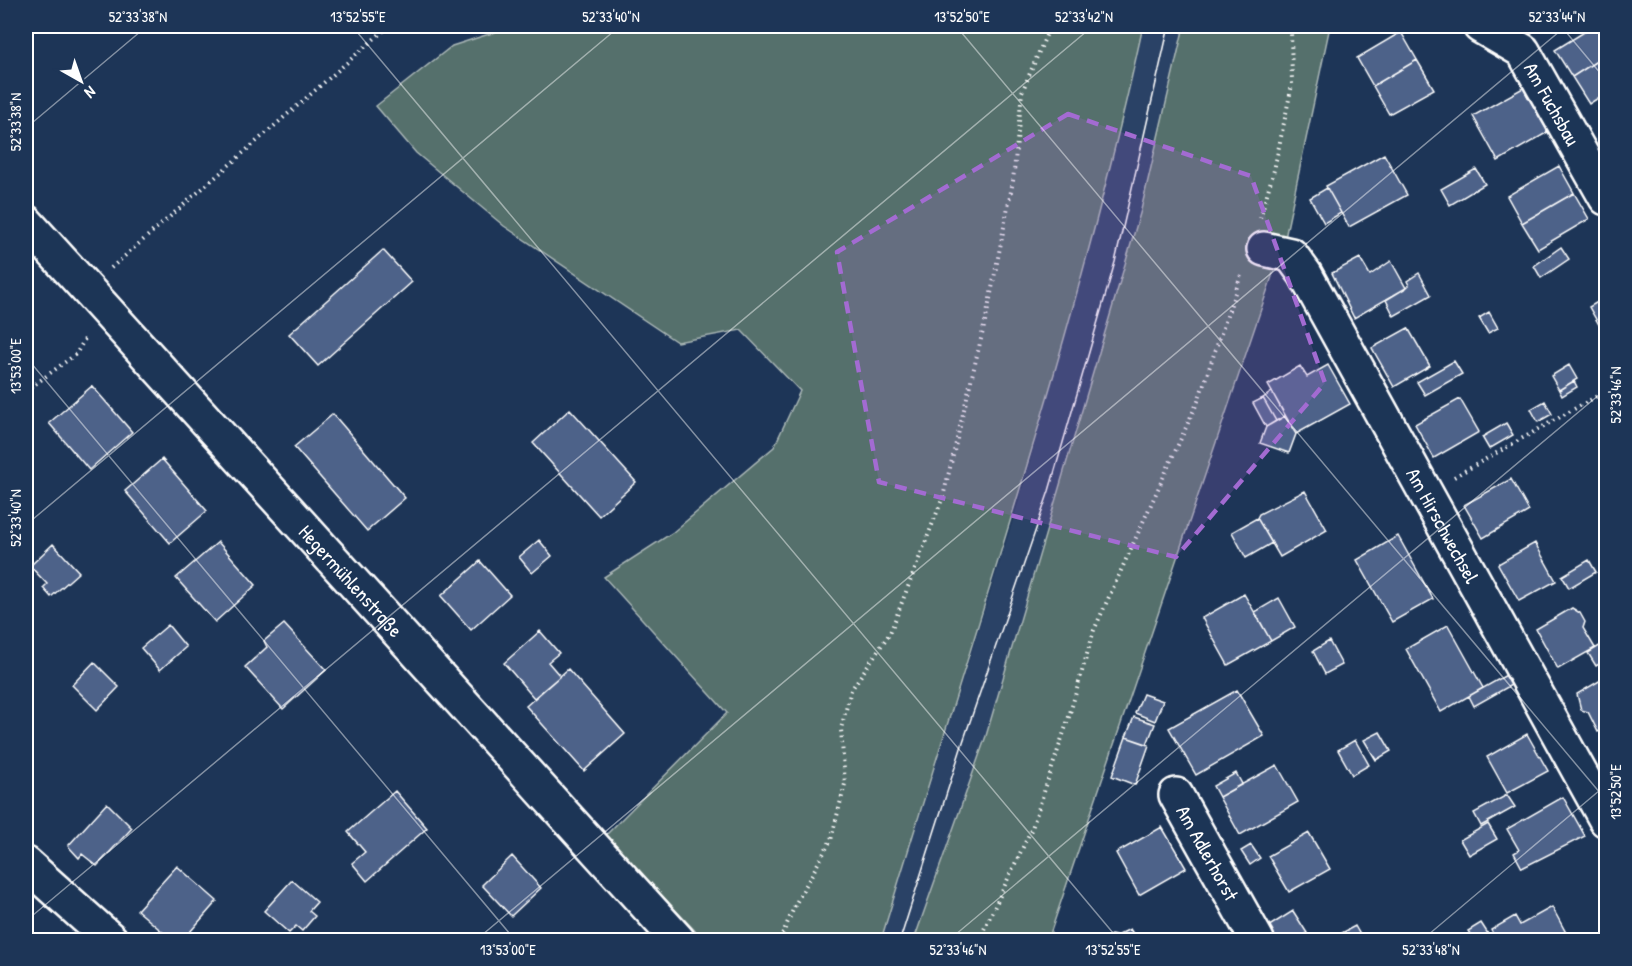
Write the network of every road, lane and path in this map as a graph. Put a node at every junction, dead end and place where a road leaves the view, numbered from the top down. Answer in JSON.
{"nodes":[{"id":1,"x":389,"y":26,"type":"edge"},
{"id":2,"x":1050,"y":26,"type":"edge"},
{"id":3,"x":1291,"y":26,"type":"edge"},
{"id":4,"x":1480,"y":26,"type":"edge"},
{"id":5,"x":1606,"y":198,"type":"edge"},
{"id":6,"x":26,"y":222,"type":"edge"},
{"id":7,"x":1257,"y":247,"type":"junction"},
{"id":8,"x":95,"y":298,"type":"junction"},
{"id":9,"x":26,"y":391,"type":"edge"},
{"id":10,"x":1606,"y":391,"type":"edge"},
{"id":11,"x":1425,"y":494,"type":"junction"},
{"id":12,"x":1176,"y":795,"type":"dead end"},
{"id":13,"x":1606,"y":820,"type":"edge"},
{"id":14,"x":26,"y":864,"type":"edge"},
{"id":15,"x":111,"y":940,"type":"edge"},
{"id":16,"x":678,"y":940,"type":"edge"},
{"id":17,"x":780,"y":940,"type":"edge"},
{"id":18,"x":979,"y":940,"type":"edge"},
{"id":19,"x":1257,"y":940,"type":"edge"}],
"edges":[{"from":1,"to":8,"type":"path"},
{"from":2,"to":17,"type":"path"},
{"from":3,"to":7,"type":"path"},
{"from":4,"to":5,"type":"street","name":"Am Fuchsbau"},
{"from":6,"to":8,"type":"street","name":"Hegermühlenstraße"},
{"from":7,"to":11,"type":"street","name":"Am Hirschwechsel"},
{"from":7,"to":18,"type":"path"},
{"from":8,"to":9,"type":"path"},
{"from":8,"to":16,"type":"street","name":"Hegermühlenstraße"},
{"from":10,"to":11,"type":"path"},
{"from":11,"to":13,"type":"street","name":"Am Hirschwechsel"},
{"from":12,"to":19,"type":"street","name":"Am Adlerhorst"},
{"from":14,"to":15,"type":"street"}]}
